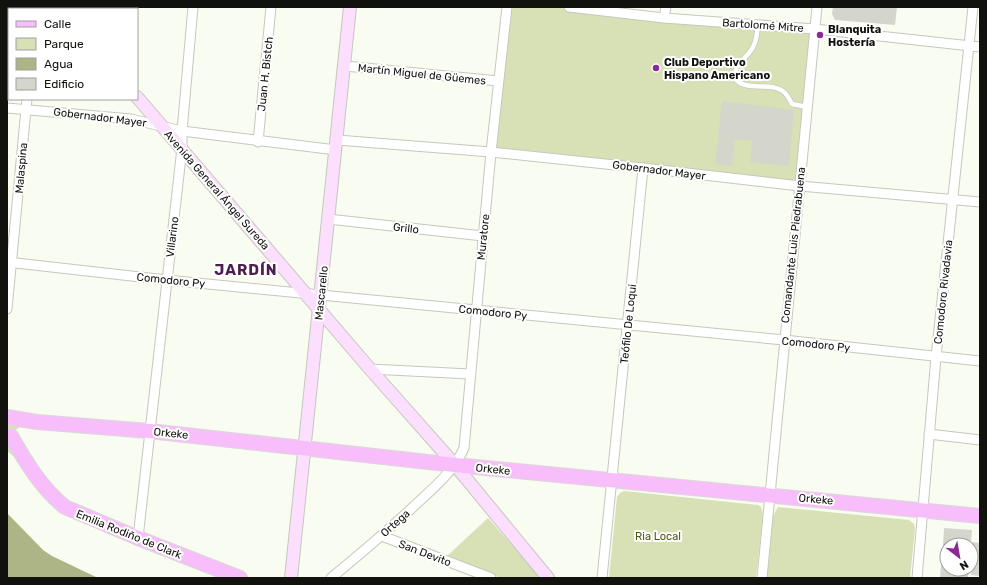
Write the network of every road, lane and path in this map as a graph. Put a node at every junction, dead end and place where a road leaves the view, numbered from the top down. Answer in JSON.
{"nodes":[{"id":1,"x":193,"y":7,"type":"edge"},
{"id":2,"x":271,"y":7,"type":"edge"},
{"id":3,"x":350,"y":7,"type":"edge"},
{"id":4,"x":508,"y":7,"type":"edge"},
{"id":5,"x":569,"y":7,"type":"edge"},
{"id":6,"x":666,"y":7,"type":"edge"},
{"id":7,"x":817,"y":7,"type":"edge"},
{"id":8,"x":973,"y":7,"type":"edge"},
{"id":9,"x":664,"y":18,"type":"junction"},
{"id":10,"x":758,"y":25,"type":"junction"},
{"id":11,"x":815,"y":29,"type":"junction"},
{"id":12,"x":969,"y":46,"type":"junction"},
{"id":13,"x":980,"y":47,"type":"edge"},
{"id":14,"x":345,"y":66,"type":"junction"},
{"id":15,"x":498,"y":81,"type":"junction"},
{"id":16,"x":138,"y":98,"type":"edge"},
{"id":17,"x":28,"y":100,"type":"edge"},
{"id":18,"x":807,"y":107,"type":"junction"},
{"id":19,"x":7,"y":108,"type":"edge"},
{"id":20,"x":26,"y":110,"type":"junction"},
{"id":21,"x":164,"y":127,"type":"junction"},
{"id":22,"x":182,"y":131,"type":"junction"},
{"id":23,"x":258,"y":142,"type":"junction"},
{"id":24,"x":336,"y":145,"type":"junction"},
{"id":25,"x":182,"y":148,"type":"junction"},
{"id":26,"x":491,"y":152,"type":"junction"},
{"id":27,"x":643,"y":168,"type":"junction"},
{"id":28,"x":800,"y":186,"type":"junction"},
{"id":29,"x":954,"y":200,"type":"junction"},
{"id":30,"x":980,"y":202,"type":"edge"},
{"id":31,"x":328,"y":219,"type":"junction"},
{"id":32,"x":483,"y":236,"type":"junction"},
{"id":33,"x":9,"y":262,"type":"edge"},
{"id":34,"x":167,"y":280,"type":"junction"},
{"id":35,"x":306,"y":293,"type":"junction"},
{"id":36,"x":321,"y":294,"type":"junction"},
{"id":37,"x":7,"y":309,"type":"edge"},
{"id":38,"x":319,"y":310,"type":"junction"},
{"id":39,"x":476,"y":310,"type":"junction"},
{"id":40,"x":627,"y":325,"type":"junction"},
{"id":41,"x":784,"y":340,"type":"junction"},
{"id":42,"x":936,"y":357,"type":"junction"},
{"id":43,"x":980,"y":362,"type":"edge"},
{"id":44,"x":370,"y":369,"type":"junction"},
{"id":45,"x":470,"y":374,"type":"junction"},
{"id":46,"x":9,"y":429,"type":"edge"},
{"id":47,"x":149,"y":431,"type":"junction"},
{"id":48,"x":929,"y":434,"type":"junction"},
{"id":49,"x":980,"y":440,"type":"edge"},
{"id":50,"x":306,"y":448,"type":"junction"},
{"id":51,"x":7,"y":450,"type":"edge"},
{"id":52,"x":455,"y":465,"type":"junction"},
{"id":53,"x":32,"y":471,"type":"junction"},
{"id":54,"x":613,"y":480,"type":"junction"},
{"id":55,"x":769,"y":495,"type":"junction"},
{"id":56,"x":924,"y":510,"type":"junction"},
{"id":57,"x":980,"y":516,"type":"edge"},
{"id":58,"x":382,"y":536,"type":"junction"},
{"id":59,"x":138,"y":538,"type":"junction"},
{"id":60,"x":240,"y":578,"type":"edge"},
{"id":61,"x":291,"y":578,"type":"edge"},
{"id":62,"x":331,"y":578,"type":"edge"},
{"id":63,"x":491,"y":578,"type":"edge"},
{"id":64,"x":548,"y":578,"type":"edge"},
{"id":65,"x":602,"y":578,"type":"edge"},
{"id":66,"x":762,"y":578,"type":"edge"},
{"id":67,"x":917,"y":578,"type":"edge"}],
"edges":[{"from":1,"to":22,"type":"street","name":"Villarino"},
{"from":2,"to":23,"type":"street","name":"Juan H. Bistch"},
{"from":3,"to":14,"type":"main road","name":"Mascarello"},
{"from":4,"to":15,"type":"street","name":"Muratore"},
{"from":5,"to":9,"type":"street","name":"Bartolomé Mitre"},
{"from":6,"to":9,"type":"street"},
{"from":7,"to":11,"type":"street","name":"Comandante Luis Piedrabuena"},
{"from":8,"to":12,"type":"street","name":"Comodoro Rivadavia"},
{"from":9,"to":10,"type":"street","name":"Bartolomé Mitre"},
{"from":10,"to":11,"type":"street","name":"Bartolomé Mitre"},
{"from":10,"to":18,"type":"lane"},
{"from":11,"to":12,"type":"street","name":"Bartolomé Mitre"},
{"from":11,"to":18,"type":"street","name":"Comandante Luis Piedrabuena"},
{"from":12,"to":13,"type":"street","name":"Bartolomé Mitre"},
{"from":12,"to":29,"type":"street","name":"Comodoro Rivadavia"},
{"from":14,"to":15,"type":"street","name":"Martín Miguel de Güemes"},
{"from":14,"to":24,"type":"main road","name":"Mascarello"},
{"from":15,"to":26,"type":"street","name":"Muratore"},
{"from":16,"to":21,"type":"main road","name":"Avenida General Ángel Sureda"},
{"from":17,"to":20,"type":"street","name":"Malaspina"},
{"from":18,"to":28,"type":"street","name":"Comandante Luis Piedrabuena"},
{"from":19,"to":20,"type":"street","name":"Gobernador Mayer"},
{"from":20,"to":21,"type":"street","name":"Gobernador Mayer"},
{"from":20,"to":33,"type":"street","name":"Malaspina"},
{"from":21,"to":22,"type":"street","name":"Gobernador Mayer"},
{"from":21,"to":25,"type":"main road","name":"Avenida General Ángel Sureda"},
{"from":22,"to":23,"type":"street","name":"Gobernador Mayer"},
{"from":22,"to":25,"type":"street","name":"Villarino"},
{"from":23,"to":24,"type":"street","name":"Gobernador Mayer"},
{"from":24,"to":26,"type":"street","name":"Gobernador Mayer"},
{"from":24,"to":31,"type":"main road","name":"Mascarello"},
{"from":25,"to":34,"type":"street","name":"Villarino"},
{"from":25,"to":35,"type":"main road","name":"Avenida General Ángel Sureda"},
{"from":26,"to":27,"type":"street","name":"Gobernador Mayer"},
{"from":26,"to":32,"type":"street","name":"Muratore"},
{"from":27,"to":28,"type":"street","name":"Gobernador Mayer"},
{"from":27,"to":40,"type":"street","name":"Teófilo De Loqui"},
{"from":28,"to":29,"type":"street","name":"Gobernador Mayer"},
{"from":28,"to":41,"type":"street","name":"Comandante Luis Piedrabuena"},
{"from":29,"to":30,"type":"street","name":"Gobernador Mayer"},
{"from":29,"to":42,"type":"street","name":"Comodoro Rivadavia"},
{"from":31,"to":32,"type":"street","name":"Grillo"},
{"from":31,"to":36,"type":"main road","name":"Mascarello"},
{"from":32,"to":39,"type":"street","name":"Muratore"},
{"from":33,"to":34,"type":"street","name":"Comodoro Py"},
{"from":33,"to":37,"type":"street","name":"Malaspina"},
{"from":34,"to":35,"type":"street","name":"Comodoro Py"},
{"from":34,"to":47,"type":"street","name":"Villarino"},
{"from":35,"to":36,"type":"street","name":"Comodoro Py"},
{"from":35,"to":38,"type":"main road","name":"Avenida General Ángel Sureda"},
{"from":36,"to":38,"type":"main road","name":"Mascarello"},
{"from":36,"to":39,"type":"street","name":"Comodoro Py"},
{"from":38,"to":44,"type":"main road","name":"Avenida General Ángel Sureda"},
{"from":38,"to":50,"type":"main road","name":"Mascarello"},
{"from":39,"to":40,"type":"street","name":"Comodoro Py"},
{"from":39,"to":45,"type":"street","name":"Muratore"},
{"from":40,"to":41,"type":"street","name":"Comodoro Py"},
{"from":40,"to":54,"type":"street","name":"Teófilo De Loqui"},
{"from":41,"to":42,"type":"street","name":"Comodoro Py"},
{"from":41,"to":55,"type":"street","name":"Comandante Luis Piedrabuena"},
{"from":42,"to":43,"type":"street","name":"Comodoro Py"},
{"from":42,"to":48,"type":"street","name":"Comodoro Rivadavia"},
{"from":44,"to":45,"type":"street"},
{"from":44,"to":52,"type":"main road","name":"Avenida General Ángel Sureda"},
{"from":45,"to":52,"type":"street","name":"Muratore"},
{"from":46,"to":47,"type":"main road","name":"Orkeke"},
{"from":46,"to":53,"type":"main road"},
{"from":47,"to":50,"type":"main road","name":"Orkeke"},
{"from":47,"to":59,"type":"street","name":"Villarino"},
{"from":48,"to":49,"type":"street"},
{"from":48,"to":56,"type":"street","name":"Comodoro Rivadavia"},
{"from":50,"to":52,"type":"main road","name":"Orkeke"},
{"from":50,"to":61,"type":"main road","name":"Mascarello"},
{"from":51,"to":53,"type":"main road"},
{"from":52,"to":54,"type":"main road","name":"Orkeke"},
{"from":52,"to":58,"type":"street","name":"Ortega"},
{"from":52,"to":64,"type":"main road","name":"Avenida General Ángel Sureda"},
{"from":53,"to":59,"type":"main road","name":"Emilia Rodiño de Clark"},
{"from":54,"to":55,"type":"main road","name":"Orkeke"},
{"from":54,"to":65,"type":"street","name":"Teófilo De Loqui"},
{"from":55,"to":56,"type":"main road","name":"Orkeke"},
{"from":55,"to":66,"type":"street","name":"Comandante Luis Piedrabuena"},
{"from":56,"to":57,"type":"main road","name":"Orkeke"},
{"from":56,"to":67,"type":"street","name":"Comodoro Rivadavia"},
{"from":58,"to":62,"type":"street","name":"Ortega"},
{"from":58,"to":63,"type":"street","name":"San Devito"},
{"from":59,"to":60,"type":"main road","name":"Emilia Rodiño de Clark"}]}
